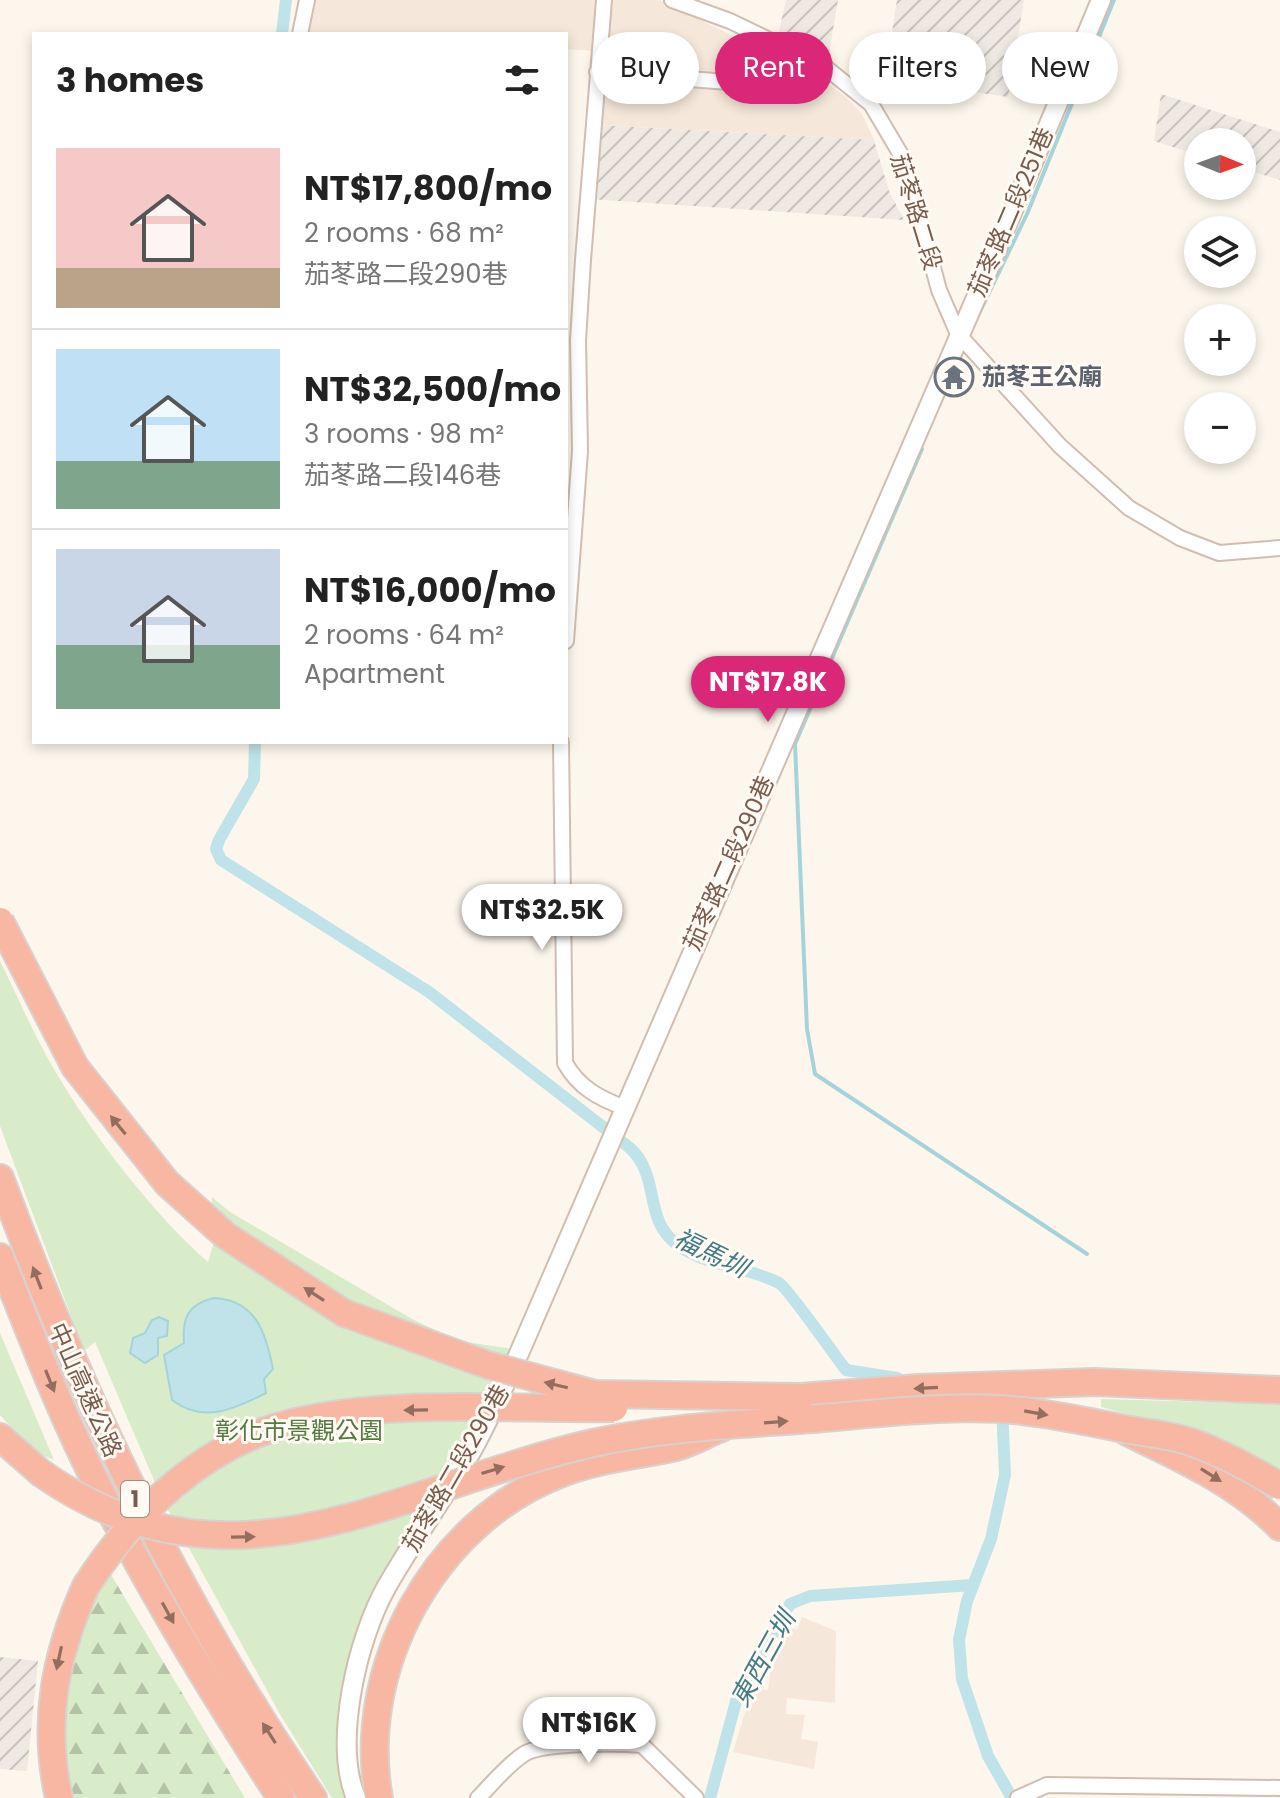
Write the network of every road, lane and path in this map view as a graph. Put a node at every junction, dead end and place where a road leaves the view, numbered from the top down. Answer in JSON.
{"nodes":[{"id":1,"x":307,"y":0,"type":"edge"},
{"id":2,"x":604,"y":0,"type":"edge"},
{"id":3,"x":672,"y":0,"type":"edge"},
{"id":4,"x":1101,"y":0,"type":"edge"},
{"id":5,"x":300,"y":32,"type":"edge"},
{"id":6,"x":601,"y":32,"type":"edge"},
{"id":7,"x":595,"y":104,"type":"edge"},
{"id":8,"x":958,"y":334,"type":"junction"},
{"id":9,"x":573,"y":451,"type":"edge"},
{"id":10,"x":1280,"y":548,"type":"edge"},
{"id":11,"x":568,"y":587,"type":"edge"},
{"id":12,"x":561,"y":744,"type":"edge"},
{"id":13,"x":0,"y":921,"type":"edge"},
{"id":14,"x":625,"y":1108,"type":"junction"},
{"id":15,"x":0,"y":1178,"type":"edge"},
{"id":16,"x":0,"y":1257,"type":"edge"},
{"id":17,"x":1280,"y":1373,"type":"edge"},
{"id":18,"x":1144,"y":1384,"type":"junction"},
{"id":19,"x":1280,"y":1390,"type":"edge"},
{"id":20,"x":801,"y":1397,"type":"junction"},
{"id":21,"x":723,"y":1426,"type":"junction"},
{"id":22,"x":1116,"y":1427,"type":"junction"},
{"id":23,"x":0,"y":1437,"type":"edge"},
{"id":24,"x":1280,"y":1486,"type":"edge"},
{"id":25,"x":1280,"y":1527,"type":"edge"},
{"id":26,"x":436,"y":1586,"type":"dead end"},
{"id":27,"x":1280,"y":1788,"type":"edge"},
{"id":28,"x":59,"y":1798,"type":"edge"},
{"id":29,"x":281,"y":1798,"type":"edge"},
{"id":30,"x":313,"y":1798,"type":"edge"},
{"id":31,"x":356,"y":1798,"type":"edge"},
{"id":32,"x":381,"y":1798,"type":"edge"},
{"id":33,"x":478,"y":1798,"type":"edge"},
{"id":34,"x":696,"y":1798,"type":"edge"},
{"id":35,"x":1018,"y":1798,"type":"edge"}],
"edges":[{"from":1,"to":5,"type":"street"},
{"from":2,"to":6,"type":"street"},
{"from":3,"to":8,"type":"street","name":"茄苳路二段"},
{"from":4,"to":8,"type":"street","name":"茄苳路二段251巷"},
{"from":7,"to":9,"type":"street"},
{"from":8,"to":10,"type":"street","name":"茄苳路二段"},
{"from":8,"to":14,"type":"street","name":"茄苳路二段290巷"},
{"from":9,"to":11,"type":"street"},
{"from":12,"to":14,"type":"street"},
{"from":20,"to":13,"type":"highway","one_way":true,"bridge":true},
{"from":14,"to":31,"type":"street","name":"茄苳路二段290巷"},
{"from":30,"to":15,"type":"highway","name":"中山高速公路","number":"1","one_way":true,"bridge":true},
{"from":16,"to":29,"type":"highway","name":"中山高速公路","number":"1","one_way":true,"bridge":true},
{"from":17,"to":18,"type":"highway"},
{"from":18,"to":19,"type":"highway"},
{"from":18,"to":20,"type":"highway","one_way":true},
{"from":20,"to":28,"type":"highway","one_way":true,"bridge":true},
{"from":21,"to":22,"type":"highway","one_way":true,"bridge":true},
{"from":23,"to":21,"type":"highway","one_way":true,"bridge":true},
{"from":21,"to":32,"type":"highway"},
{"from":22,"to":24,"type":"highway","bridge":true},
{"from":22,"to":25,"type":"highway","one_way":true,"bridge":true},
{"from":26,"to":32,"type":"street"},
{"from":27,"to":35,"type":"street"},
{"from":33,"to":34,"type":"street"}]}
